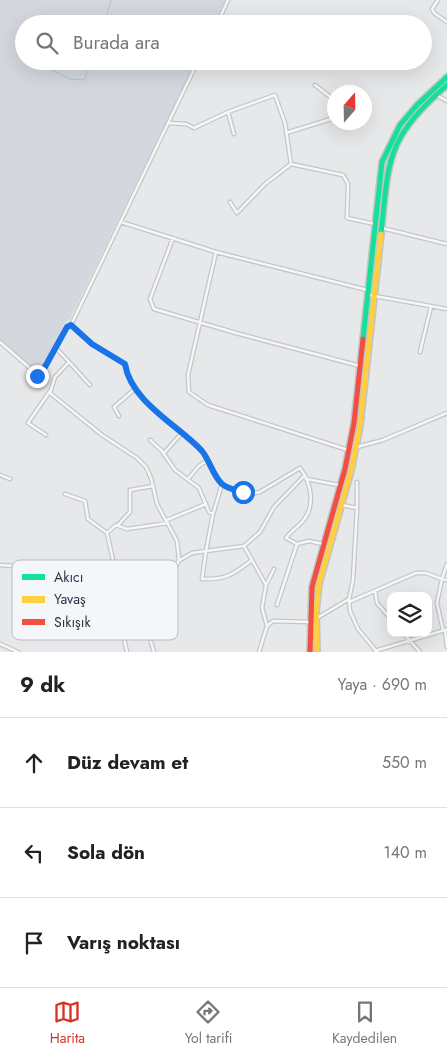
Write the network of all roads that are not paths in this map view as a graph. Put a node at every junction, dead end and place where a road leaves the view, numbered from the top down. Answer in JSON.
{"nodes":[{"id":1,"x":228,"y":0,"type":"edge"},
{"id":2,"x":438,"y":0,"type":"edge"},
{"id":3,"x":220,"y":15,"type":"edge"},
{"id":4,"x":447,"y":22,"type":"edge"},
{"id":5,"x":194,"y":70,"type":"edge"},
{"id":6,"x":447,"y":77,"type":"edge"},
{"id":7,"x":315,"y":85,"type":"dead end"},
{"id":8,"x":447,"y":85,"type":"edge"},
{"id":9,"x":327,"y":94,"type":"edge"},
{"id":10,"x":436,"y":95,"type":"junction"},
{"id":11,"x":447,"y":101,"type":"edge"},
{"id":12,"x":228,"y":112,"type":"junction"},
{"id":13,"x":327,"y":120,"type":"edge"},
{"id":14,"x":168,"y":124,"type":"junction"},
{"id":15,"x":286,"y":133,"type":"junction"},
{"id":16,"x":234,"y":134,"type":"dead end"},
{"id":17,"x":291,"y":164,"type":"junction"},
{"id":18,"x":230,"y":202,"type":"dead end"},
{"id":19,"x":121,"y":222,"type":"junction"},
{"id":20,"x":376,"y":224,"type":"junction"},
{"id":21,"x":382,"y":228,"type":"junction"},
{"id":22,"x":173,"y":238,"type":"junction"},
{"id":23,"x":447,"y":244,"type":"edge"},
{"id":24,"x":216,"y":252,"type":"junction"},
{"id":25,"x":371,"y":294,"type":"junction"},
{"id":26,"x":431,"y":307,"type":"junction"},
{"id":27,"x":447,"y":309,"type":"edge"},
{"id":28,"x":199,"y":323,"type":"junction"},
{"id":29,"x":71,"y":325,"type":"junction"},
{"id":30,"x":0,"y":342,"type":"edge"},
{"id":31,"x":55,"y":347,"type":"junction"},
{"id":32,"x":420,"y":352,"type":"dead end"},
{"id":33,"x":69,"y":362,"type":"junction"},
{"id":34,"x":361,"y":366,"type":"junction"},
{"id":35,"x":90,"y":385,"type":"dead end"},
{"id":36,"x":136,"y":388,"type":"junction"},
{"id":37,"x":50,"y":391,"type":"junction"},
{"id":38,"x":447,"y":413,"type":"edge"},
{"id":39,"x":119,"y":416,"type":"dead end"},
{"id":40,"x":181,"y":433,"type":"junction"},
{"id":41,"x":46,"y":435,"type":"dead end"},
{"id":42,"x":150,"y":440,"type":"dead end"},
{"id":43,"x":357,"y":447,"type":"junction"},
{"id":44,"x":350,"y":450,"type":"junction"},
{"id":45,"x":164,"y":453,"type":"junction"},
{"id":46,"x":208,"y":460,"type":"junction"},
{"id":47,"x":0,"y":475,"type":"edge"},
{"id":48,"x":306,"y":477,"type":"junction"},
{"id":49,"x":10,"y":479,"type":"dead end"},
{"id":50,"x":188,"y":480,"type":"junction"},
{"id":51,"x":358,"y":482,"type":"dead end"},
{"id":52,"x":222,"y":484,"type":"junction"},
{"id":53,"x":341,"y":485,"type":"junction"},
{"id":54,"x":153,"y":486,"type":"junction"},
{"id":55,"x":65,"y":494,"type":"dead end"},
{"id":56,"x":206,"y":504,"type":"junction"},
{"id":57,"x":341,"y":504,"type":"junction"},
{"id":58,"x":357,"y":508,"type":"junction"},
{"id":59,"x":213,"y":514,"type":"junction"},
{"id":60,"x":167,"y":521,"type":"junction"},
{"id":61,"x":118,"y":526,"type":"junction"},
{"id":62,"x":107,"y":533,"type":"junction"},
{"id":63,"x":297,"y":544,"type":"junction"},
{"id":64,"x":323,"y":544,"type":"junction"},
{"id":65,"x":244,"y":546,"type":"junction"},
{"id":66,"x":206,"y":551,"type":"junction"},
{"id":67,"x":113,"y":560,"type":"edge"},
{"id":68,"x":179,"y":560,"type":"joint"},
{"id":69,"x":252,"y":560,"type":"junction"},
{"id":70,"x":447,"y":564,"type":"edge"},
{"id":71,"x":274,"y":569,"type":"dead end"},
{"id":72,"x":442,"y":579,"type":"junction"},
{"id":73,"x":447,"y":580,"type":"edge"},
{"id":74,"x":266,"y":585,"type":"junction"},
{"id":75,"x":375,"y":591,"type":"junction"},
{"id":76,"x":349,"y":601,"type":"junction"},
{"id":77,"x":277,"y":605,"type":"dead end"},
{"id":78,"x":387,"y":614,"type":"edge"},
{"id":79,"x":316,"y":619,"type":"junction"},
{"id":80,"x":310,"y":622,"type":"junction"},
{"id":81,"x":267,"y":626,"type":"junction"},
{"id":82,"x":445,"y":630,"type":"edge"},
{"id":83,"x":406,"y":637,"type":"edge"},
{"id":84,"x":408,"y":640,"type":"junction"},
{"id":85,"x":151,"y":642,"type":"dead end"},
{"id":86,"x":0,"y":644,"type":"edge"},
{"id":87,"x":447,"y":647,"type":"edge"},
{"id":88,"x":376,"y":651,"type":"edge"},
{"id":89,"x":18,"y":652,"type":"edge"},
{"id":90,"x":154,"y":652,"type":"edge"},
{"id":91,"x":259,"y":652,"type":"edge"},
{"id":92,"x":310,"y":652,"type":"edge"},
{"id":93,"x":316,"y":652,"type":"edge"},
{"id":94,"x":420,"y":652,"type":"edge"}],
"edges":[{"from":1,"to":3,"type":"street"},
{"from":2,"to":4,"type":"street"},
{"from":5,"to":14,"type":"street"},
{"from":6,"to":20,"type":"main road"},
{"from":7,"to":9,"type":"street"},
{"from":8,"to":10,"type":"main road"},
{"from":10,"to":11,"type":"street"},
{"from":10,"to":21,"type":"main road"},
{"from":12,"to":14,"type":"street"},
{"from":12,"to":15,"type":"street"},
{"from":12,"to":16,"type":"street"},
{"from":13,"to":15,"type":"street"},
{"from":14,"to":19,"type":"street"},
{"from":15,"to":17,"type":"street"},
{"from":17,"to":18,"type":"street"},
{"from":17,"to":20,"type":"street"},
{"from":19,"to":22,"type":"street"},
{"from":19,"to":29,"type":"street"},
{"from":20,"to":25,"type":"main road"},
{"from":21,"to":23,"type":"street"},
{"from":21,"to":25,"type":"main road"},
{"from":22,"to":24,"type":"street"},
{"from":22,"to":28,"type":"street"},
{"from":24,"to":25,"type":"street"},
{"from":24,"to":28,"type":"street"},
{"from":25,"to":26,"type":"street"},
{"from":25,"to":34,"type":"main road"},
{"from":25,"to":43,"type":"main road"},
{"from":26,"to":27,"type":"street"},
{"from":26,"to":32,"type":"street"},
{"from":28,"to":34,"type":"street"},
{"from":28,"to":44,"type":"street"},
{"from":29,"to":31,"type":"street"},
{"from":29,"to":36,"type":"street"},
{"from":30,"to":31,"type":"street"},
{"from":31,"to":33,"type":"street"},
{"from":33,"to":35,"type":"street"},
{"from":33,"to":37,"type":"street"},
{"from":34,"to":44,"type":"main road"},
{"from":36,"to":39,"type":"street"},
{"from":36,"to":40,"type":"street"},
{"from":37,"to":41,"type":"street"},
{"from":37,"to":54,"type":"street"},
{"from":38,"to":43,"type":"street"},
{"from":40,"to":45,"type":"street"},
{"from":40,"to":46,"type":"street"},
{"from":42,"to":45,"type":"street"},
{"from":43,"to":57,"type":"main road"},
{"from":44,"to":53,"type":"main road"},
{"from":45,"to":50,"type":"street"},
{"from":46,"to":50,"type":"street"},
{"from":46,"to":52,"type":"street"},
{"from":47,"to":49,"type":"street"},
{"from":48,"to":52,"type":"street"},
{"from":48,"to":53,"type":"street"},
{"from":48,"to":63,"type":"street"},
{"from":48,"to":65,"type":"street"},
{"from":50,"to":56,"type":"street"},
{"from":51,"to":58,"type":"street"},
{"from":52,"to":59,"type":"street"},
{"from":53,"to":64,"type":"main road"},
{"from":54,"to":60,"type":"street"},
{"from":54,"to":61,"type":"street"},
{"from":55,"to":62,"type":"street"},
{"from":56,"to":59,"type":"street"},
{"from":56,"to":60,"type":"street"},
{"from":57,"to":58,"type":"street"},
{"from":57,"to":79,"type":"main road"},
{"from":58,"to":76,"type":"street"},
{"from":59,"to":66,"type":"street"},
{"from":60,"to":61,"type":"street"},
{"from":60,"to":68,"type":"street"},
{"from":61,"to":62,"type":"street"},
{"from":62,"to":67,"type":"street"},
{"from":63,"to":64,"type":"street"},
{"from":63,"to":77,"type":"street"},
{"from":64,"to":80,"type":"main road"},
{"from":65,"to":66,"type":"street"},
{"from":65,"to":69,"type":"street"},
{"from":66,"to":68,"type":"street"},
{"from":66,"to":69,"type":"street"},
{"from":69,"to":74,"type":"street"},
{"from":70,"to":72,"type":"street"},
{"from":71,"to":74,"type":"street"},
{"from":72,"to":73,"type":"street"},
{"from":72,"to":75,"type":"street"},
{"from":72,"to":82,"type":"street"},
{"from":74,"to":81,"type":"street"},
{"from":75,"to":76,"type":"street"},
{"from":75,"to":78,"type":"street"},
{"from":76,"to":79,"type":"street"},
{"from":76,"to":88,"type":"street"},
{"from":79,"to":93,"type":"main road"},
{"from":80,"to":81,"type":"street"},
{"from":80,"to":92,"type":"main road"},
{"from":81,"to":91,"type":"street"},
{"from":82,"to":84,"type":"street"},
{"from":82,"to":87,"type":"street"},
{"from":83,"to":84,"type":"street"},
{"from":84,"to":88,"type":"street"},
{"from":84,"to":94,"type":"street"},
{"from":85,"to":90,"type":"street"},
{"from":86,"to":89,"type":"street"}]}
